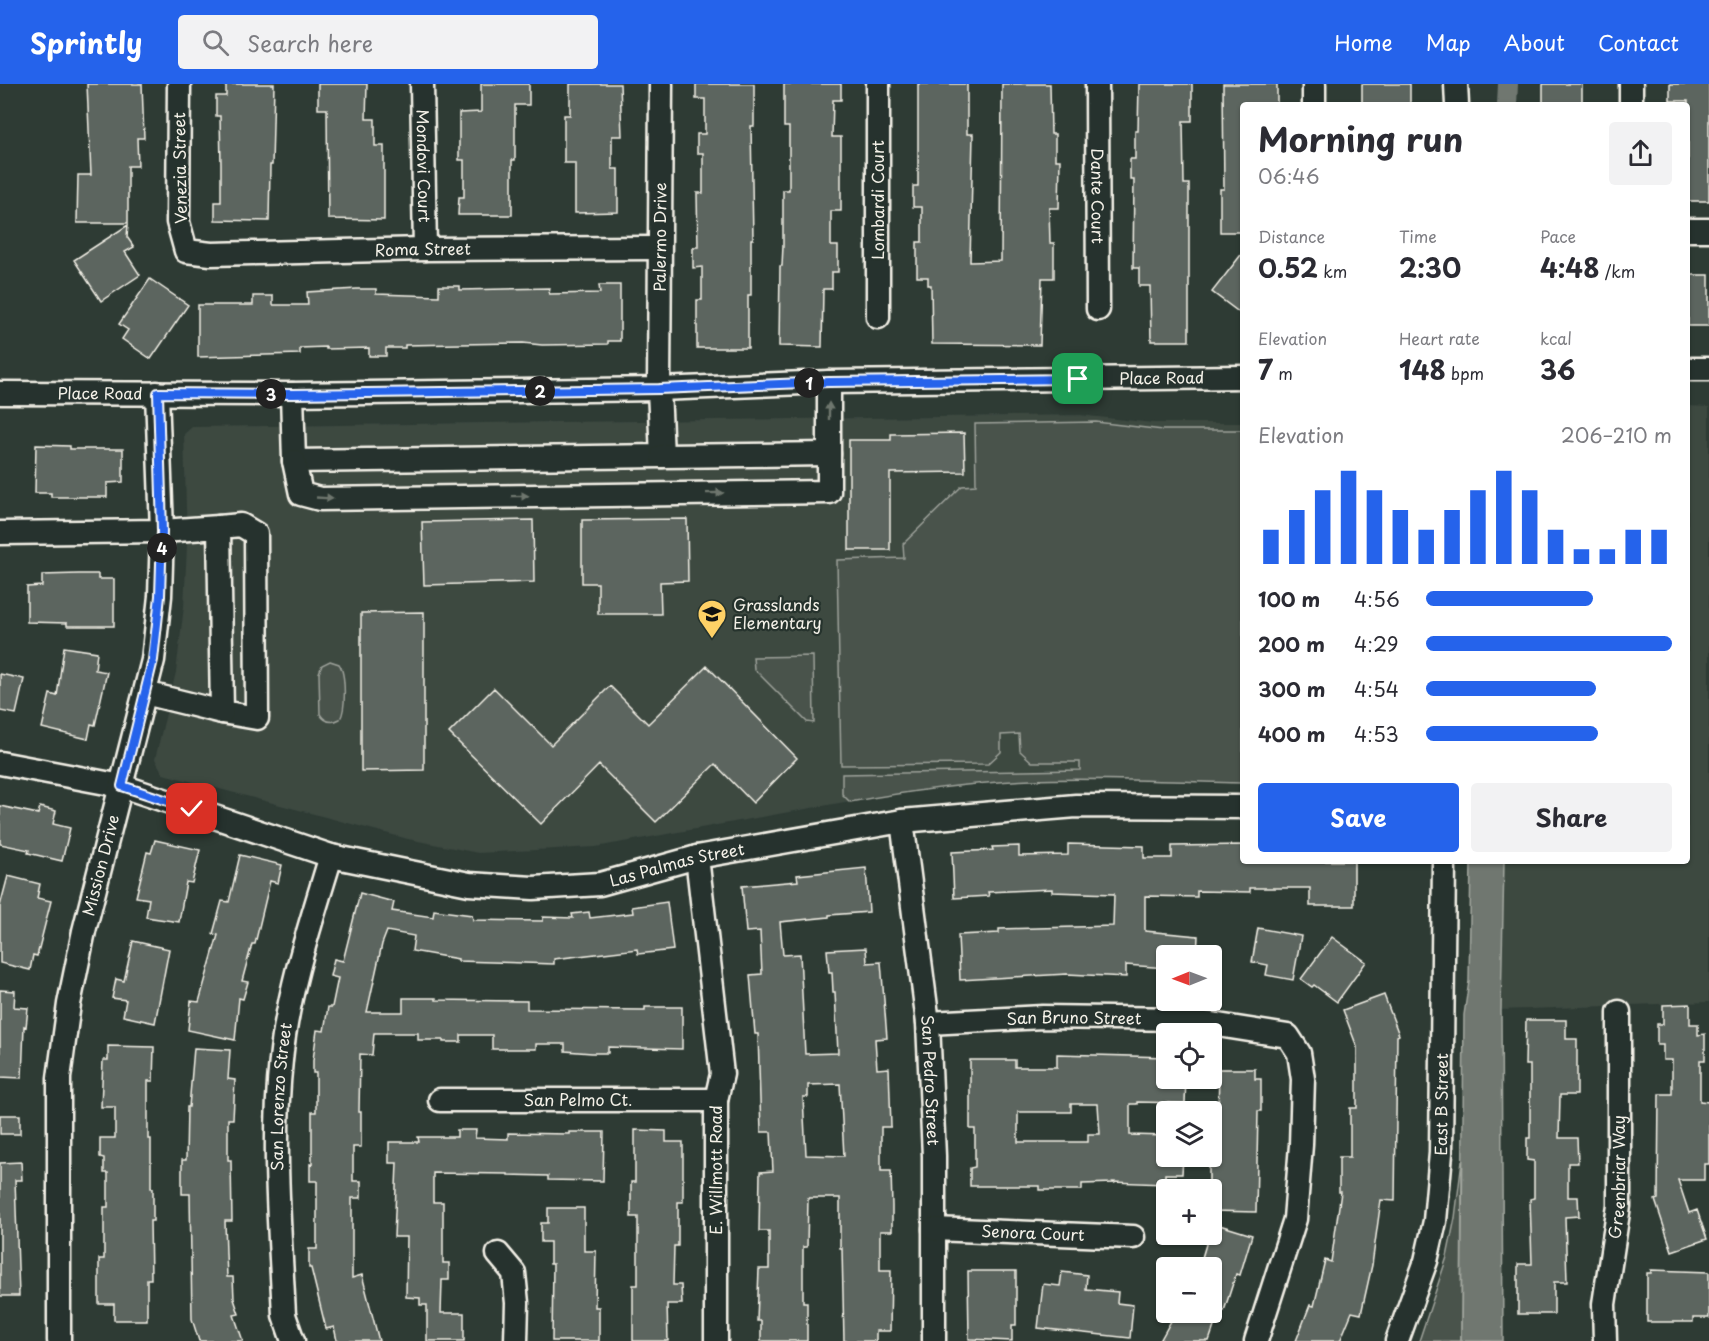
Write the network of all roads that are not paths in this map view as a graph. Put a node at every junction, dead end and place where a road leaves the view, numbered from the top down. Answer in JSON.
{"nodes":[{"id":1,"x":179,"y":84,"type":"edge"},
{"id":2,"x":422,"y":84,"type":"edge"},
{"id":3,"x":661,"y":84,"type":"edge"},
{"id":4,"x":878,"y":84,"type":"edge"},
{"id":5,"x":1097,"y":84,"type":"edge"},
{"id":6,"x":1314,"y":84,"type":"edge"},
{"id":7,"x":1456,"y":84,"type":"edge"},
{"id":8,"x":1631,"y":84,"type":"edge"},
{"id":9,"x":1314,"y":102,"type":"edge"},
{"id":10,"x":1456,"y":102,"type":"edge"},
{"id":11,"x":1631,"y":102,"type":"edge"},
{"id":12,"x":1690,"y":230,"type":"edge"},
{"id":13,"x":1709,"y":230,"type":"edge"},
{"id":14,"x":658,"y":248,"type":"junction"},
{"id":15,"x":425,"y":249,"type":"junction"},
{"id":16,"x":186,"y":251,"type":"joint"},
{"id":17,"x":1098,"y":309,"type":"dead end"},
{"id":18,"x":878,"y":317,"type":"dead end"},
{"id":19,"x":1690,"y":369,"type":"edge"},
{"id":20,"x":1709,"y":369,"type":"edge"},
{"id":21,"x":1240,"y":377,"type":"edge"},
{"id":22,"x":829,"y":382,"type":"junction"},
{"id":23,"x":659,"y":389,"type":"junction"},
{"id":24,"x":0,"y":393,"type":"edge"},
{"id":25,"x":158,"y":393,"type":"junction"},
{"id":26,"x":292,"y":394,"type":"junction"},
{"id":27,"x":829,"y":454,"type":"junction"},
{"id":28,"x":662,"y":456,"type":"junction"},
{"id":29,"x":294,"y":461,"type":"junction"},
{"id":30,"x":219,"y":527,"type":"junction"},
{"id":31,"x":162,"y":531,"type":"junction"},
{"id":32,"x":0,"y":533,"type":"edge"},
{"id":33,"x":145,"y":693,"type":"junction"},
{"id":34,"x":222,"y":712,"type":"junction"},
{"id":35,"x":0,"y":763,"type":"edge"},
{"id":36,"x":122,"y":786,"type":"junction"},
{"id":37,"x":1240,"y":807,"type":"edge"},
{"id":38,"x":902,"y":821,"type":"junction"},
{"id":39,"x":331,"y":856,"type":"junction"},
{"id":40,"x":697,"y":857,"type":"junction"},
{"id":41,"x":1444,"y":864,"type":"edge"},
{"id":42,"x":1618,"y":1012,"type":"dead end"},
{"id":43,"x":928,"y":1023,"type":"junction"},
{"id":44,"x":716,"y":1100,"type":"junction"},
{"id":45,"x":441,"y":1101,"type":"dead end"},
{"id":46,"x":934,"y":1229,"type":"junction"},
{"id":47,"x":1133,"y":1237,"type":"dead end"},
{"id":48,"x":498,"y":1254,"type":"dead end"},
{"id":49,"x":59,"y":1341,"type":"edge"},
{"id":50,"x":293,"y":1341,"type":"edge"},
{"id":51,"x":516,"y":1341,"type":"edge"},
{"id":52,"x":716,"y":1341,"type":"edge"},
{"id":53,"x":934,"y":1341,"type":"edge"},
{"id":54,"x":1256,"y":1341,"type":"edge"},
{"id":55,"x":1397,"y":1341,"type":"edge"},
{"id":56,"x":1605,"y":1341,"type":"edge"}],
"edges":[{"from":1,"to":16,"type":"street","name":"Venezia Street"},
{"from":2,"to":15,"type":"street","name":"Mondovi Court"},
{"from":3,"to":14,"type":"street","name":"Palermo Drive"},
{"from":4,"to":18,"type":"street","name":"Lombardi Court"},
{"from":5,"to":17,"type":"street","name":"Dante Court"},
{"from":6,"to":9,"type":"street"},
{"from":7,"to":10,"type":"street"},
{"from":8,"to":11,"type":"street"},
{"from":12,"to":13,"type":"street"},
{"from":14,"to":15,"type":"street","name":"Roma Street"},
{"from":14,"to":23,"type":"street","name":"Palermo Drive"},
{"from":15,"to":16,"type":"street","name":"Roma Street"},
{"from":19,"to":20,"type":"street"},
{"from":21,"to":22,"type":"street","name":"Place Road"},
{"from":22,"to":23,"type":"street","name":"Place Road"},
{"from":27,"to":22,"type":"street","one_way":true},
{"from":23,"to":26,"type":"street","name":"Place Road"},
{"from":23,"to":28,"type":"street","name":"Palermo Drive"},
{"from":24,"to":25,"type":"street","name":"Place Road"},
{"from":25,"to":26,"type":"street","name":"Place Road"},
{"from":25,"to":31,"type":"street","name":"Mission Drive"},
{"from":26,"to":29,"type":"street"},
{"from":27,"to":28,"type":"street"},
{"from":29,"to":27,"type":"street","one_way":true},
{"from":28,"to":29,"type":"street"},
{"from":30,"to":31,"type":"street"},
{"from":30,"to":34,"type":"street"},
{"from":30,"to":34,"type":"street"},
{"from":31,"to":32,"type":"street"},
{"from":31,"to":33,"type":"street","name":"Mission Drive"},
{"from":33,"to":34,"type":"street"},
{"from":33,"to":36,"type":"street","name":"Mission Drive"},
{"from":35,"to":36,"type":"street","name":"Las Palmas Street"},
{"from":36,"to":39,"type":"street","name":"Las Palmas Street"},
{"from":36,"to":49,"type":"street","name":"Mission Drive"},
{"from":37,"to":38,"type":"street","name":"Las Palmas Street"},
{"from":38,"to":40,"type":"street","name":"Las Palmas Street"},
{"from":38,"to":43,"type":"street","name":"San Pedro Street"},
{"from":39,"to":40,"type":"street","name":"Las Palmas Street"},
{"from":39,"to":50,"type":"street","name":"San Lorenzo Street"},
{"from":40,"to":44,"type":"street","name":"E. Willmott Road"},
{"from":41,"to":55,"type":"street","name":"East B Street"},
{"from":42,"to":56,"type":"street","name":"Greenbriar Way"},
{"from":43,"to":46,"type":"street","name":"San Pedro Street"},
{"from":43,"to":54,"type":"street","name":"San Bruno Street"},
{"from":44,"to":45,"type":"street","name":"San Pelmo Ct."},
{"from":44,"to":52,"type":"street","name":"E. Willmott Road"},
{"from":46,"to":47,"type":"street","name":"Senora Court"},
{"from":46,"to":53,"type":"street","name":"San Pedro Street"},
{"from":48,"to":51,"type":"street"}]}
